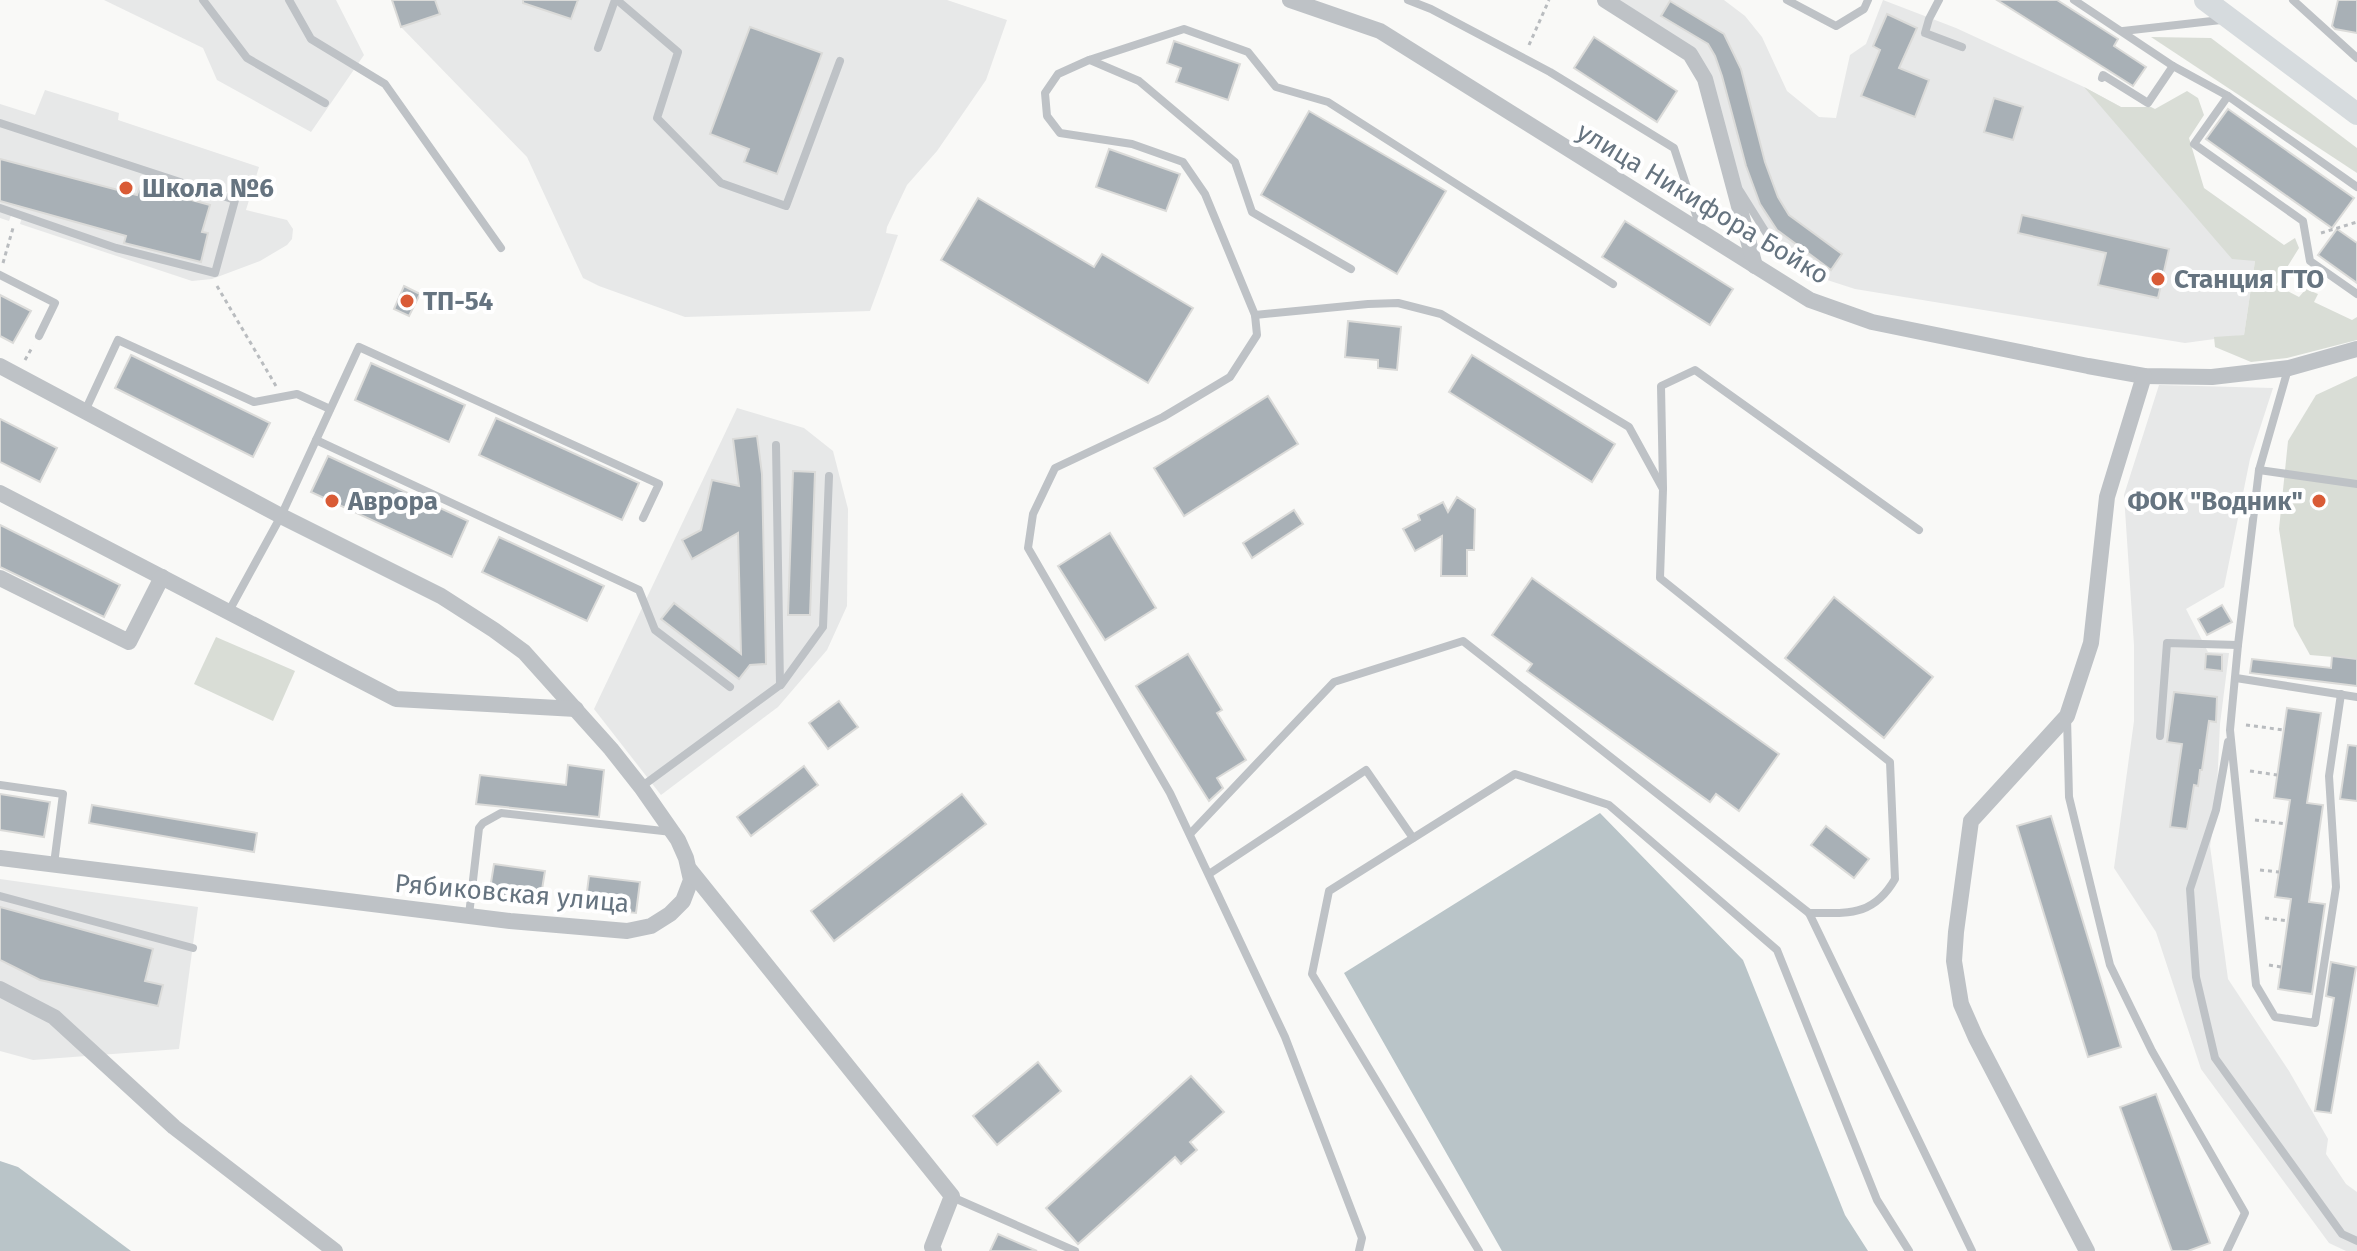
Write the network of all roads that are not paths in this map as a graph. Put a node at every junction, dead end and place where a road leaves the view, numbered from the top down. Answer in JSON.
{"nodes":[{"id":1,"x":203,"y":0,"type":"edge"},
{"id":2,"x":289,"y":0,"type":"edge"},
{"id":3,"x":616,"y":0,"type":"edge"},
{"id":4,"x":1290,"y":0,"type":"edge"},
{"id":5,"x":1408,"y":0,"type":"edge"},
{"id":6,"x":1605,"y":0,"type":"edge"},
{"id":7,"x":1787,"y":0,"type":"edge"},
{"id":8,"x":1868,"y":0,"type":"edge"},
{"id":9,"x":1939,"y":0,"type":"edge"},
{"id":10,"x":2074,"y":0,"type":"edge"},
{"id":11,"x":2205,"y":0,"type":"edge"},
{"id":12,"x":2293,"y":0,"type":"edge"},
{"id":13,"x":2230,"y":19,"type":"junction"},
{"id":14,"x":2123,"y":31,"type":"junction"},
{"id":15,"x":1962,"y":47,"type":"dead end"},
{"id":16,"x":598,"y":48,"type":"dead end"},
{"id":17,"x":2357,"y":58,"type":"edge"},
{"id":18,"x":1089,"y":60,"type":"junction"},
{"id":19,"x":840,"y":61,"type":"dead end"},
{"id":20,"x":2173,"y":66,"type":"junction"},
{"id":21,"x":2102,"y":78,"type":"dead end"},
{"id":22,"x":2228,"y":96,"type":"junction"},
{"id":23,"x":325,"y":103,"type":"dead end"},
{"id":24,"x":2357,"y":114,"type":"edge"},
{"id":25,"x":0,"y":123,"type":"edge"},
{"id":26,"x":1730,"y":173,"type":"junction"},
{"id":27,"x":2357,"y":187,"type":"edge"},
{"id":28,"x":0,"y":208,"type":"edge"},
{"id":29,"x":1702,"y":232,"type":"junction"},
{"id":30,"x":501,"y":248,"type":"dead end"},
{"id":31,"x":1755,"y":266,"type":"junction"},
{"id":32,"x":1351,"y":269,"type":"dead end"},
{"id":33,"x":1,"y":271,"type":"edge"},
{"id":34,"x":1821,"y":278,"type":"dead end"},
{"id":35,"x":1613,"y":284,"type":"dead end"},
{"id":36,"x":2357,"y":294,"type":"edge"},
{"id":37,"x":1255,"y":315,"type":"junction"},
{"id":38,"x":39,"y":336,"type":"road end"},
{"id":39,"x":2357,"y":349,"type":"edge"},
{"id":40,"x":0,"y":366,"type":"edge"},
{"id":41,"x":2289,"y":368,"type":"junction"},
{"id":42,"x":2144,"y":376,"type":"junction"},
{"id":43,"x":330,"y":409,"type":"junction"},
{"id":44,"x":85,"y":411,"type":"junction"},
{"id":45,"x":316,"y":440,"type":"junction"},
{"id":46,"x":776,"y":445,"type":"dead end"},
{"id":47,"x":2259,"y":470,"type":"junction"},
{"id":48,"x":829,"y":476,"type":"dead end"},
{"id":49,"x":2357,"y":484,"type":"edge"},
{"id":50,"x":1663,"y":489,"type":"junction"},
{"id":51,"x":0,"y":493,"type":"edge"},
{"id":52,"x":281,"y":516,"type":"junction"},
{"id":53,"x":643,"y":518,"type":"dead end"},
{"id":54,"x":1919,"y":530,"type":"dead end"},
{"id":55,"x":162,"y":577,"type":"junction"},
{"id":56,"x":0,"y":578,"type":"edge"},
{"id":57,"x":229,"y":611,"type":"junction"},
{"id":58,"x":2238,"y":645,"type":"junction"},
{"id":59,"x":2236,"y":678,"type":"junction"},
{"id":60,"x":780,"y":685,"type":"junction"},
{"id":61,"x":730,"y":687,"type":"dead end"},
{"id":62,"x":2341,"y":694,"type":"junction"},
{"id":63,"x":2357,"y":697,"type":"edge"},
{"id":64,"x":576,"y":709,"type":"junction"},
{"id":65,"x":2067,"y":716,"type":"junction"},
{"id":66,"x":2230,"y":730,"type":"junction"},
{"id":67,"x":2160,"y":736,"type":"dead end"},
{"id":68,"x":0,"y":785,"type":"edge"},
{"id":69,"x":641,"y":787,"type":"junction"},
{"id":70,"x":672,"y":832,"type":"junction"},
{"id":71,"x":1190,"y":834,"type":"junction"},
{"id":72,"x":1413,"y":838,"type":"junction"},
{"id":73,"x":0,"y":858,"type":"edge"},
{"id":74,"x":54,"y":865,"type":"junction"},
{"id":75,"x":690,"y":870,"type":"junction"},
{"id":76,"x":1209,"y":874,"type":"junction"},
{"id":77,"x":0,"y":896,"type":"edge"},
{"id":78,"x":1809,"y":913,"type":"junction"},
{"id":79,"x":469,"y":916,"type":"junction"},
{"id":80,"x":193,"y":948,"type":"dead end"},
{"id":81,"x":0,"y":989,"type":"edge"},
{"id":82,"x":952,"y":1196,"type":"junction"},
{"id":83,"x":2357,"y":1241,"type":"edge"},
{"id":84,"x":335,"y":1251,"type":"edge"},
{"id":85,"x":934,"y":1251,"type":"edge"},
{"id":86,"x":1075,"y":1251,"type":"edge"},
{"id":87,"x":1359,"y":1251,"type":"edge"},
{"id":88,"x":1479,"y":1251,"type":"edge"},
{"id":89,"x":1909,"y":1251,"type":"edge"},
{"id":90,"x":1972,"y":1251,"type":"edge"},
{"id":91,"x":2087,"y":1251,"type":"edge"},
{"id":92,"x":2227,"y":1251,"type":"edge"}],
"edges":[{"from":1,"to":23,"type":"lane"},
{"from":2,"to":30,"type":"lane"},
{"from":3,"to":16,"type":"lane"},
{"from":3,"to":19,"type":"lane"},
{"from":4,"to":29,"type":"street","name":"улица Никифора Бойко"},
{"from":5,"to":29,"type":"lane"},
{"from":6,"to":26,"type":"street"},
{"from":7,"to":8,"type":"lane"},
{"from":9,"to":15,"type":"lane"},
{"from":10,"to":14,"type":"lane"},
{"from":11,"to":13,"type":"main road"},
{"from":12,"to":17,"type":"lane"},
{"from":13,"to":14,"type":"lane"},
{"from":13,"to":24,"type":"main road"},
{"from":14,"to":20,"type":"lane"},
{"from":18,"to":32,"type":"lane"},
{"from":18,"to":35,"type":"lane"},
{"from":18,"to":37,"type":"lane"},
{"from":20,"to":21,"type":"lane"},
{"from":20,"to":22,"type":"lane"},
{"from":22,"to":27,"type":"lane"},
{"from":22,"to":36,"type":"lane"},
{"from":25,"to":28,"type":"lane"},
{"from":26,"to":31,"type":"street"},
{"from":26,"to":34,"type":"lane"},
{"from":29,"to":31,"type":"street","name":"улица Никифора Бойко"},
{"from":31,"to":42,"type":"street","name":"улица Никифора Бойко"},
{"from":33,"to":38,"type":"lane"},
{"from":37,"to":50,"type":"lane"},
{"from":37,"to":71,"type":"lane"},
{"from":39,"to":41,"type":"street","name":"улица Никифора Бойко"},
{"from":40,"to":44,"type":"street"},
{"from":41,"to":42,"type":"street","name":"улица Никифора Бойко"},
{"from":41,"to":47,"type":"lane"},
{"from":42,"to":65,"type":"street"},
{"from":43,"to":44,"type":"lane"},
{"from":43,"to":45,"type":"lane"},
{"from":43,"to":53,"type":"lane"},
{"from":44,"to":52,"type":"street"},
{"from":45,"to":52,"type":"lane"},
{"from":45,"to":61,"type":"lane"},
{"from":46,"to":60,"type":"lane"},
{"from":47,"to":49,"type":"lane"},
{"from":47,"to":58,"type":"lane"},
{"from":48,"to":60,"type":"lane"},
{"from":50,"to":54,"type":"lane"},
{"from":50,"to":78,"type":"lane"},
{"from":51,"to":55,"type":"street"},
{"from":52,"to":57,"type":"lane"},
{"from":52,"to":64,"type":"street"},
{"from":55,"to":56,"type":"street"},
{"from":55,"to":57,"type":"street"},
{"from":57,"to":64,"type":"street"},
{"from":58,"to":59,"type":"lane"},
{"from":58,"to":67,"type":"lane"},
{"from":59,"to":62,"type":"lane"},
{"from":59,"to":66,"type":"lane"},
{"from":60,"to":69,"type":"lane"},
{"from":62,"to":63,"type":"lane"},
{"from":62,"to":66,"type":"lane"},
{"from":64,"to":69,"type":"street"},
{"from":65,"to":91,"type":"street"},
{"from":65,"to":92,"type":"lane"},
{"from":66,"to":83,"type":"lane"},
{"from":68,"to":74,"type":"lane"},
{"from":69,"to":70,"type":"street"},
{"from":70,"to":75,"type":"street"},
{"from":70,"to":79,"type":"lane"},
{"from":71,"to":76,"type":"lane"},
{"from":71,"to":78,"type":"lane"},
{"from":72,"to":76,"type":"lane"},
{"from":72,"to":88,"type":"lane"},
{"from":72,"to":89,"type":"lane"},
{"from":73,"to":74,"type":"street","name":"Рябиковская улица"},
{"from":74,"to":79,"type":"street","name":"Рябиковская улица"},
{"from":75,"to":79,"type":"street","name":"Рябиковская улица"},
{"from":75,"to":82,"type":"street"},
{"from":76,"to":87,"type":"lane"},
{"from":77,"to":80,"type":"lane"},
{"from":78,"to":90,"type":"lane"},
{"from":81,"to":84,"type":"street"},
{"from":82,"to":85,"type":"street"},
{"from":82,"to":86,"type":"lane"}]}
